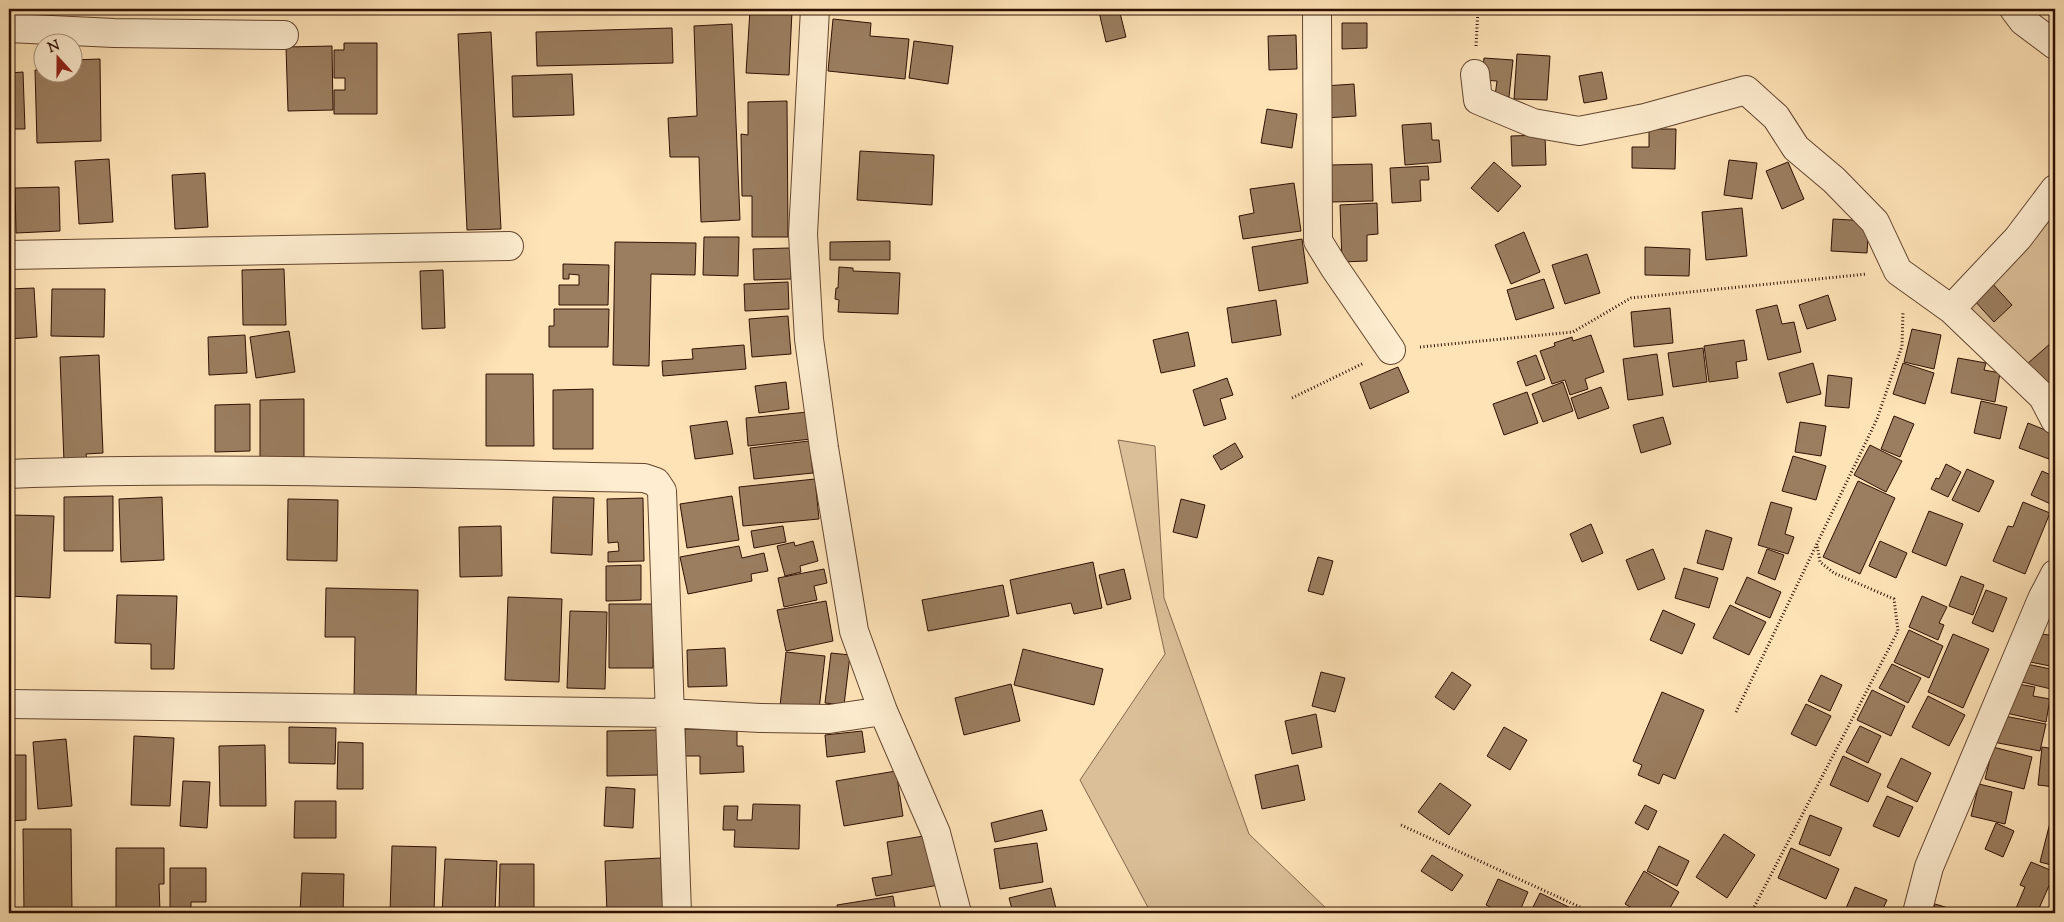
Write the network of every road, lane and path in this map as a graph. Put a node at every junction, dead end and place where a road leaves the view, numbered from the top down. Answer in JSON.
{"nodes":[{"id":1,"x":815,"y":9,"type":"edge"},
{"id":2,"x":1316,"y":9,"type":"edge"},
{"id":3,"x":1478,"y":9,"type":"edge"},
{"id":4,"x":2014,"y":9,"type":"edge"},
{"id":5,"x":9,"y":28,"type":"edge"},
{"id":6,"x":284,"y":35,"type":"dead end"},
{"id":7,"x":2055,"y":45,"type":"edge"},
{"id":8,"x":1475,"y":74,"type":"joint"},
{"id":9,"x":2055,"y":189,"type":"edge"},
{"id":10,"x":509,"y":246,"type":"dead end"},
{"id":11,"x":9,"y":255,"type":"edge"},
{"id":12,"x":1901,"y":273,"type":"junction"},
{"id":13,"x":1951,"y":310,"type":"junction"},
{"id":14,"x":1391,"y":350,"type":"junction"},
{"id":15,"x":1292,"y":398,"type":"dead end"},
{"id":16,"x":2055,"y":420,"type":"edge"},
{"id":17,"x":9,"y":474,"type":"edge"},
{"id":18,"x":1817,"y":544,"type":"junction"},
{"id":19,"x":2055,"y":574,"type":"edge"},
{"id":20,"x":9,"y":704,"type":"edge"},
{"id":21,"x":884,"y":711,"type":"junction"},
{"id":22,"x":1736,"y":712,"type":"dead end"},
{"id":23,"x":668,"y":713,"type":"junction"},
{"id":24,"x":1401,"y":825,"type":"dead end"},
{"id":25,"x":677,"y":913,"type":"edge"},
{"id":26,"x":957,"y":913,"type":"edge"},
{"id":27,"x":1592,"y":913,"type":"edge"},
{"id":28,"x":1751,"y":913,"type":"edge"},
{"id":29,"x":1917,"y":913,"type":"edge"}],
"edges":[{"from":1,"to":21,"type":"street"},
{"from":2,"to":14,"type":"street"},
{"from":3,"to":8,"type":"path"},
{"from":4,"to":7,"type":"street"},
{"from":5,"to":6,"type":"street"},
{"from":8,"to":12,"type":"street"},
{"from":9,"to":13,"type":"street"},
{"from":10,"to":11,"type":"street"},
{"from":12,"to":13,"type":"street"},
{"from":12,"to":14,"type":"path"},
{"from":12,"to":18,"type":"path"},
{"from":13,"to":16,"type":"street"},
{"from":14,"to":15,"type":"path"},
{"from":17,"to":23,"type":"street"},
{"from":18,"to":22,"type":"path"},
{"from":18,"to":28,"type":"path"},
{"from":19,"to":29,"type":"street"},
{"from":20,"to":23,"type":"street"},
{"from":21,"to":23,"type":"street"},
{"from":21,"to":26,"type":"street"},
{"from":23,"to":25,"type":"street"},
{"from":24,"to":27,"type":"path"}]}
